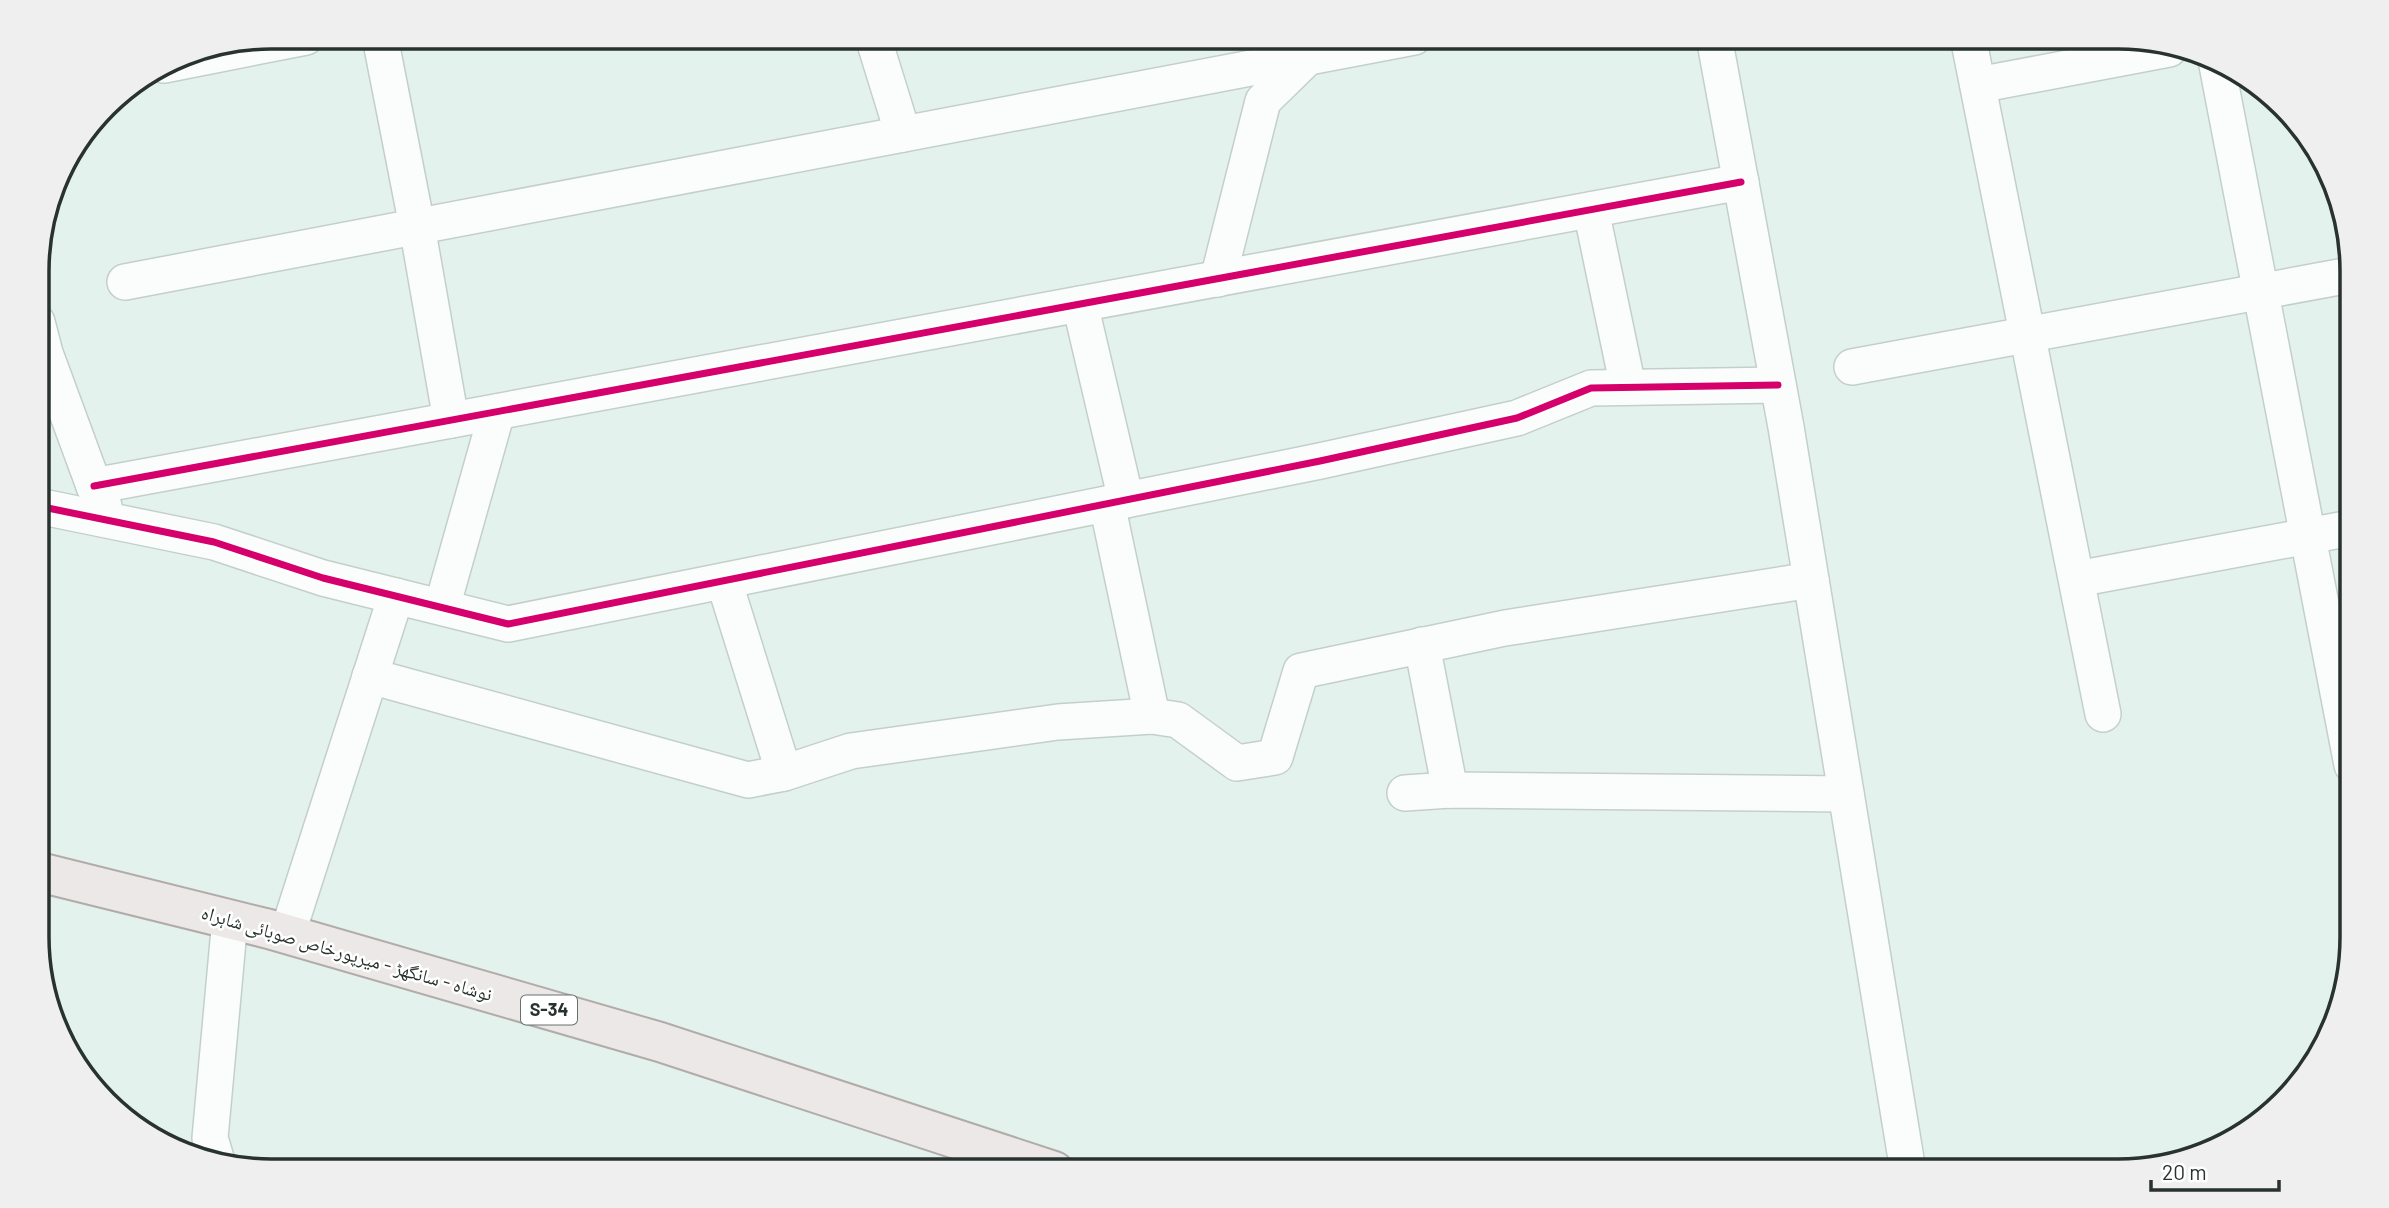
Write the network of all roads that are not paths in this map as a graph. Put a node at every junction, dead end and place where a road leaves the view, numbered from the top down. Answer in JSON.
{"nodes":[{"id":1,"x":382,"y":49,"type":"edge"},
{"id":2,"x":877,"y":49,"type":"edge"},
{"id":3,"x":1350,"y":49,"type":"edge"},
{"id":4,"x":1716,"y":49,"type":"edge"},
{"id":5,"x":1970,"y":49,"type":"edge"},
{"id":6,"x":2152,"y":52,"type":"edge"},
{"id":7,"x":1308,"y":57,"type":"junction"},
{"id":8,"x":2219,"y":73,"type":"edge"},
{"id":9,"x":1219,"y":74,"type":"junction"},
{"id":10,"x":1978,"y":85,"type":"junction"},
{"id":11,"x":1263,"y":101,"type":"junction"},
{"id":12,"x":902,"y":134,"type":"junction"},
{"id":13,"x":1741,"y":182,"type":"junction"},
{"id":14,"x":1591,"y":210,"type":"junction"},
{"id":15,"x":417,"y":226,"type":"junction"},
{"id":16,"x":2340,"y":277,"type":"edge"},
{"id":17,"x":1219,"y":279,"type":"junction"},
{"id":18,"x":125,"y":282,"type":"dead end"},
{"id":19,"x":2261,"y":292,"type":"junction"},
{"id":20,"x":1080,"y":304,"type":"junction"},
{"id":21,"x":2027,"y":335,"type":"junction"},
{"id":22,"x":49,"y":365,"type":"edge"},
{"id":23,"x":1852,"y":367,"type":"dead end"},
{"id":24,"x":1778,"y":385,"type":"junction"},
{"id":25,"x":1628,"y":387,"type":"junction"},
{"id":26,"x":497,"y":412,"type":"junction"},
{"id":27,"x":451,"y":421,"type":"junction"},
{"id":28,"x":94,"y":486,"type":"junction"},
{"id":29,"x":1116,"y":502,"type":"junction"},
{"id":30,"x":49,"y":508,"type":"edge"},
{"id":31,"x":112,"y":522,"type":"junction"},
{"id":32,"x":2340,"y":530,"type":"edge"},
{"id":33,"x":2307,"y":536,"type":"junction"},
{"id":34,"x":2077,"y":579,"type":"junction"},
{"id":35,"x":1811,"y":580,"type":"junction"},
{"id":36,"x":724,"y":581,"type":"junction"},
{"id":37,"x":396,"y":596,"type":"junction"},
{"id":38,"x":442,"y":607,"type":"junction"},
{"id":39,"x":1422,"y":645,"type":"junction"},
{"id":40,"x":370,"y":676,"type":"junction"},
{"id":41,"x":2340,"y":704,"type":"edge"},
{"id":42,"x":2104,"y":714,"type":"dead end"},
{"id":43,"x":1152,"y":716,"type":"junction"},
{"id":44,"x":784,"y":774,"type":"junction"},
{"id":45,"x":1450,"y":790,"type":"junction"},
{"id":46,"x":1405,"y":793,"type":"dead end"},
{"id":47,"x":1846,"y":794,"type":"junction"},
{"id":48,"x":49,"y":874,"type":"edge"},
{"id":49,"x":230,"y":919,"type":"junction"},
{"id":50,"x":287,"y":935,"type":"junction"},
{"id":51,"x":214,"y":1151,"type":"edge"},
{"id":52,"x":1017,"y":1159,"type":"edge"},
{"id":53,"x":1906,"y":1159,"type":"edge"}],
"edges":[{"from":1,"to":15,"type":"street"},
{"from":2,"to":12,"type":"street"},
{"from":3,"to":7,"type":"street"},
{"from":4,"to":13,"type":"street"},
{"from":5,"to":10,"type":"street"},
{"from":6,"to":10,"type":"street"},
{"from":7,"to":9,"type":"street"},
{"from":7,"to":11,"type":"street"},
{"from":8,"to":19,"type":"street"},
{"from":9,"to":11,"type":"street"},
{"from":9,"to":12,"type":"street"},
{"from":10,"to":21,"type":"street"},
{"from":11,"to":17,"type":"street"},
{"from":12,"to":15,"type":"street"},
{"from":13,"to":14,"type":"street"},
{"from":13,"to":24,"type":"street"},
{"from":14,"to":17,"type":"street"},
{"from":14,"to":25,"type":"street"},
{"from":15,"to":18,"type":"street"},
{"from":15,"to":27,"type":"street"},
{"from":16,"to":19,"type":"street"},
{"from":17,"to":20,"type":"street"},
{"from":19,"to":21,"type":"street"},
{"from":19,"to":33,"type":"street"},
{"from":20,"to":26,"type":"street"},
{"from":20,"to":29,"type":"street"},
{"from":21,"to":23,"type":"street"},
{"from":21,"to":34,"type":"street"},
{"from":22,"to":28,"type":"street"},
{"from":24,"to":25,"type":"street"},
{"from":24,"to":35,"type":"street"},
{"from":25,"to":29,"type":"street"},
{"from":26,"to":27,"type":"street"},
{"from":26,"to":38,"type":"street"},
{"from":27,"to":28,"type":"street"},
{"from":28,"to":31,"type":"street"},
{"from":29,"to":36,"type":"street"},
{"from":29,"to":43,"type":"street"},
{"from":30,"to":31,"type":"street"},
{"from":31,"to":37,"type":"street"},
{"from":32,"to":33,"type":"street"},
{"from":33,"to":34,"type":"street"},
{"from":33,"to":41,"type":"street"},
{"from":34,"to":42,"type":"street"},
{"from":35,"to":39,"type":"street"},
{"from":35,"to":47,"type":"street"},
{"from":36,"to":38,"type":"street"},
{"from":36,"to":44,"type":"street"},
{"from":37,"to":38,"type":"street"},
{"from":37,"to":40,"type":"street"},
{"from":39,"to":43,"type":"street"},
{"from":39,"to":45,"type":"street"},
{"from":40,"to":44,"type":"street"},
{"from":40,"to":50,"type":"street"},
{"from":43,"to":44,"type":"street"},
{"from":45,"to":46,"type":"street"},
{"from":45,"to":47,"type":"street"},
{"from":47,"to":53,"type":"street"},
{"from":48,"to":49,"type":"main road","name":"نوشاہ - سانگھڑ - میرپورخاص صوبائی شاہراہ","number":"S-34"},
{"from":49,"to":50,"type":"main road","name":"نوشاہ - سانگھڑ - میرپورخاص صوبائی شاہراہ","number":"S-34"},
{"from":49,"to":51,"type":"street"},
{"from":50,"to":52,"type":"main road","name":"نوشاہ - سانگھڑ - میرپورخاص صوبائی شاہراہ","number":"S-34"}]}
